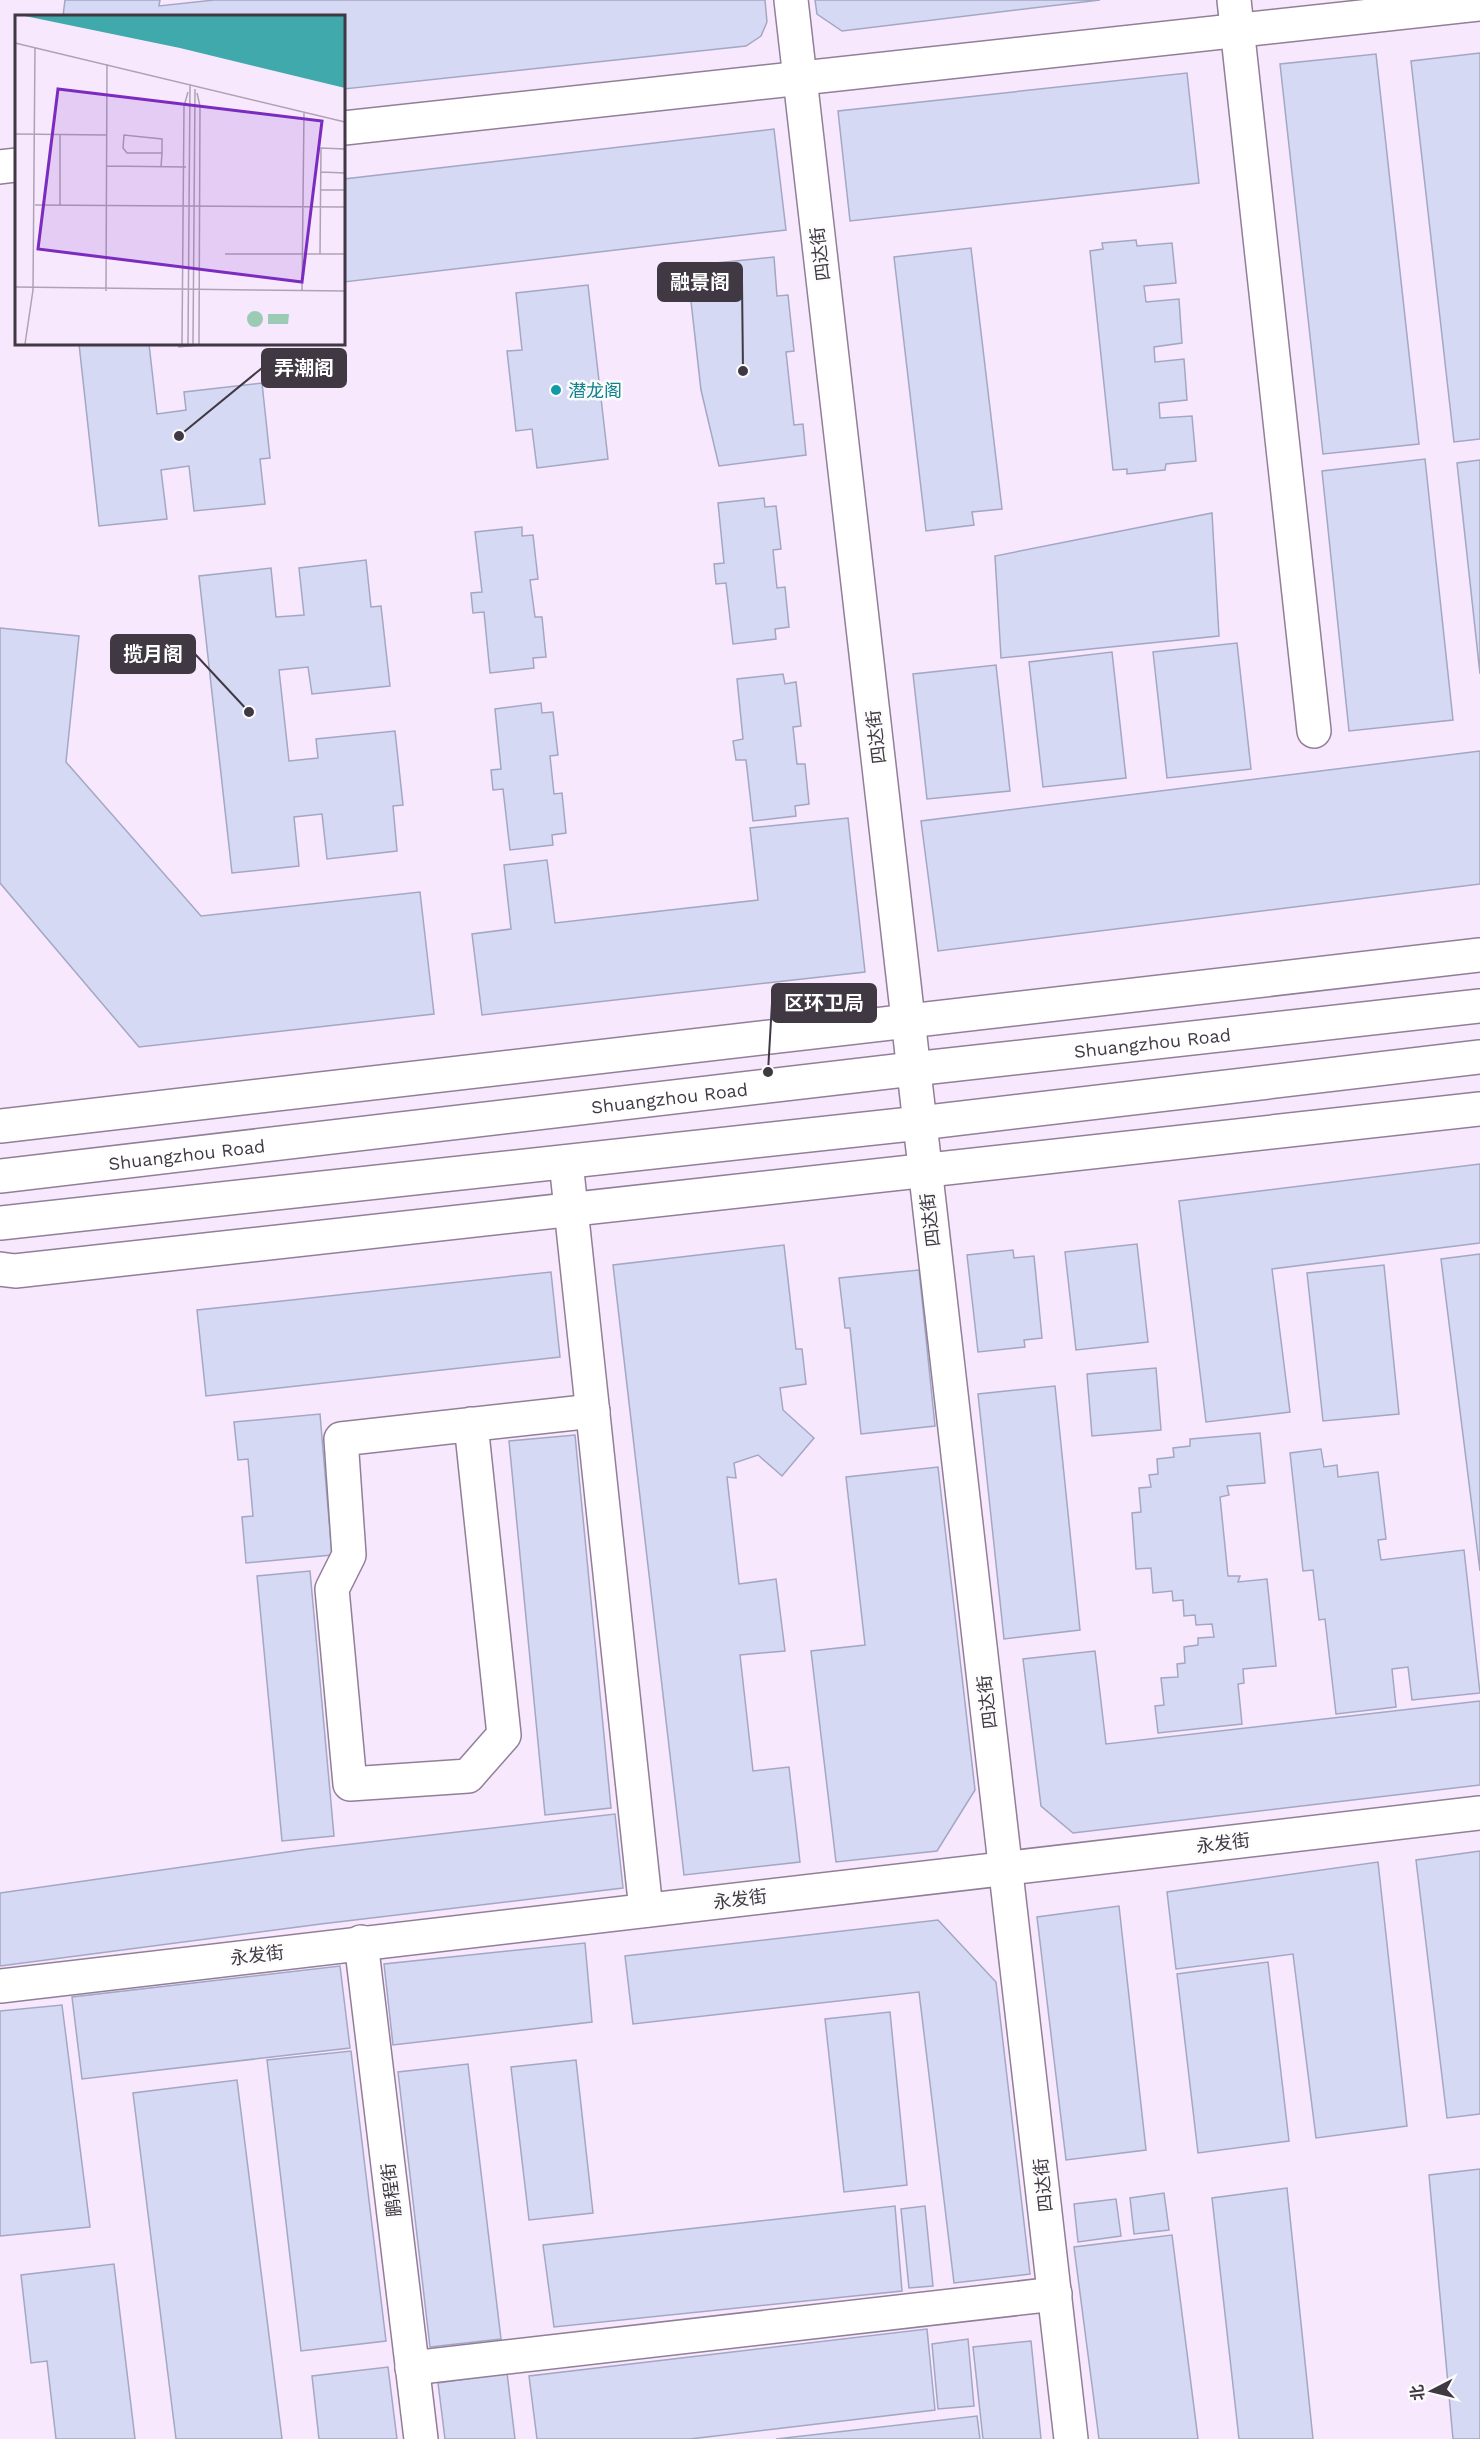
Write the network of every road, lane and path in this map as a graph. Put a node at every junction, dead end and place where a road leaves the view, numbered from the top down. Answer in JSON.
{"nodes":[{"id":1,"x":791,"y":0,"type":"edge"},
{"id":2,"x":1480,"y":4,"type":"edge"},
{"id":3,"x":1235,"y":15,"type":"edge"},
{"id":4,"x":800,"y":77,"type":"junction"},
{"id":5,"x":345,"y":128,"type":"edge"},
{"id":6,"x":15,"y":165,"type":"edge"},
{"id":7,"x":0,"y":167,"type":"edge"},
{"id":8,"x":1314,"y":731,"type":"dead end"},
{"id":9,"x":1480,"y":955,"type":"edge"},
{"id":10,"x":1480,"y":1006,"type":"edge"},
{"id":11,"x":909,"y":1022,"type":"junction"},
{"id":12,"x":1480,"y":1057,"type":"edge"},
{"id":13,"x":914,"y":1069,"type":"junction"},
{"id":14,"x":1480,"y":1109,"type":"edge"},
{"id":15,"x":920,"y":1123,"type":"junction"},
{"id":16,"x":0,"y":1126,"type":"edge"},
{"id":17,"x":566,"y":1162,"type":"junction"},
{"id":18,"x":924,"y":1171,"type":"junction"},
{"id":19,"x":0,"y":1176,"type":"edge"},
{"id":20,"x":571,"y":1210,"type":"junction"},
{"id":21,"x":0,"y":1223,"type":"edge"},
{"id":22,"x":0,"y":1269,"type":"edge"},
{"id":23,"x":593,"y":1411,"type":"junction"},
{"id":24,"x":471,"y":1424,"type":"junction"},
{"id":25,"x":1480,"y":1813,"type":"edge"},
{"id":26,"x":1007,"y":1869,"type":"junction"},
{"id":27,"x":646,"y":1910,"type":"junction"},
{"id":28,"x":361,"y":1942,"type":"junction"},
{"id":29,"x":0,"y":1986,"type":"edge"},
{"id":30,"x":1055,"y":2294,"type":"junction"},
{"id":31,"x":412,"y":2368,"type":"junction"},
{"id":32,"x":421,"y":2439,"type":"edge"},
{"id":33,"x":1071,"y":2439,"type":"edge"}],
"edges":[{"from":1,"to":4,"type":"street","name":"四达街"},
{"from":2,"to":3,"type":"street"},
{"from":3,"to":4,"type":"street"},
{"from":3,"to":8,"type":"street"},
{"from":4,"to":5,"type":"street"},
{"from":4,"to":11,"type":"street","name":"四达街"},
{"from":6,"to":7,"type":"street"},
{"from":9,"to":11,"type":"street"},
{"from":10,"to":13,"type":"street","name":"Shuangzhou Road"},
{"from":11,"to":13,"type":"street","name":"四达街"},
{"from":11,"to":16,"type":"street"},
{"from":12,"to":15,"type":"street"},
{"from":13,"to":15,"type":"street","name":"四达街"},
{"from":13,"to":19,"type":"street","name":"Shuangzhou Road"},
{"from":14,"to":18,"type":"street"},
{"from":15,"to":17,"type":"street"},
{"from":15,"to":18,"type":"street","name":"四达街"},
{"from":17,"to":20,"type":"street"},
{"from":17,"to":21,"type":"street"},
{"from":18,"to":20,"type":"street"},
{"from":18,"to":26,"type":"street","name":"四达街"},
{"from":20,"to":22,"type":"street"},
{"from":20,"to":23,"type":"street"},
{"from":23,"to":24,"type":"street"},
{"from":23,"to":27,"type":"street"},
{"from":24,"to":24,"type":"street"},
{"from":25,"to":26,"type":"street","name":"永发街"},
{"from":26,"to":27,"type":"street","name":"永发街"},
{"from":26,"to":30,"type":"street","name":"四达街"},
{"from":27,"to":28,"type":"street","name":"永发街"},
{"from":28,"to":29,"type":"street","name":"永发街"},
{"from":28,"to":31,"type":"street","name":"鹏程街"},
{"from":30,"to":31,"type":"street"},
{"from":30,"to":33,"type":"street","name":"四达街"},
{"from":31,"to":32,"type":"street","name":"鹏程街"}]}
